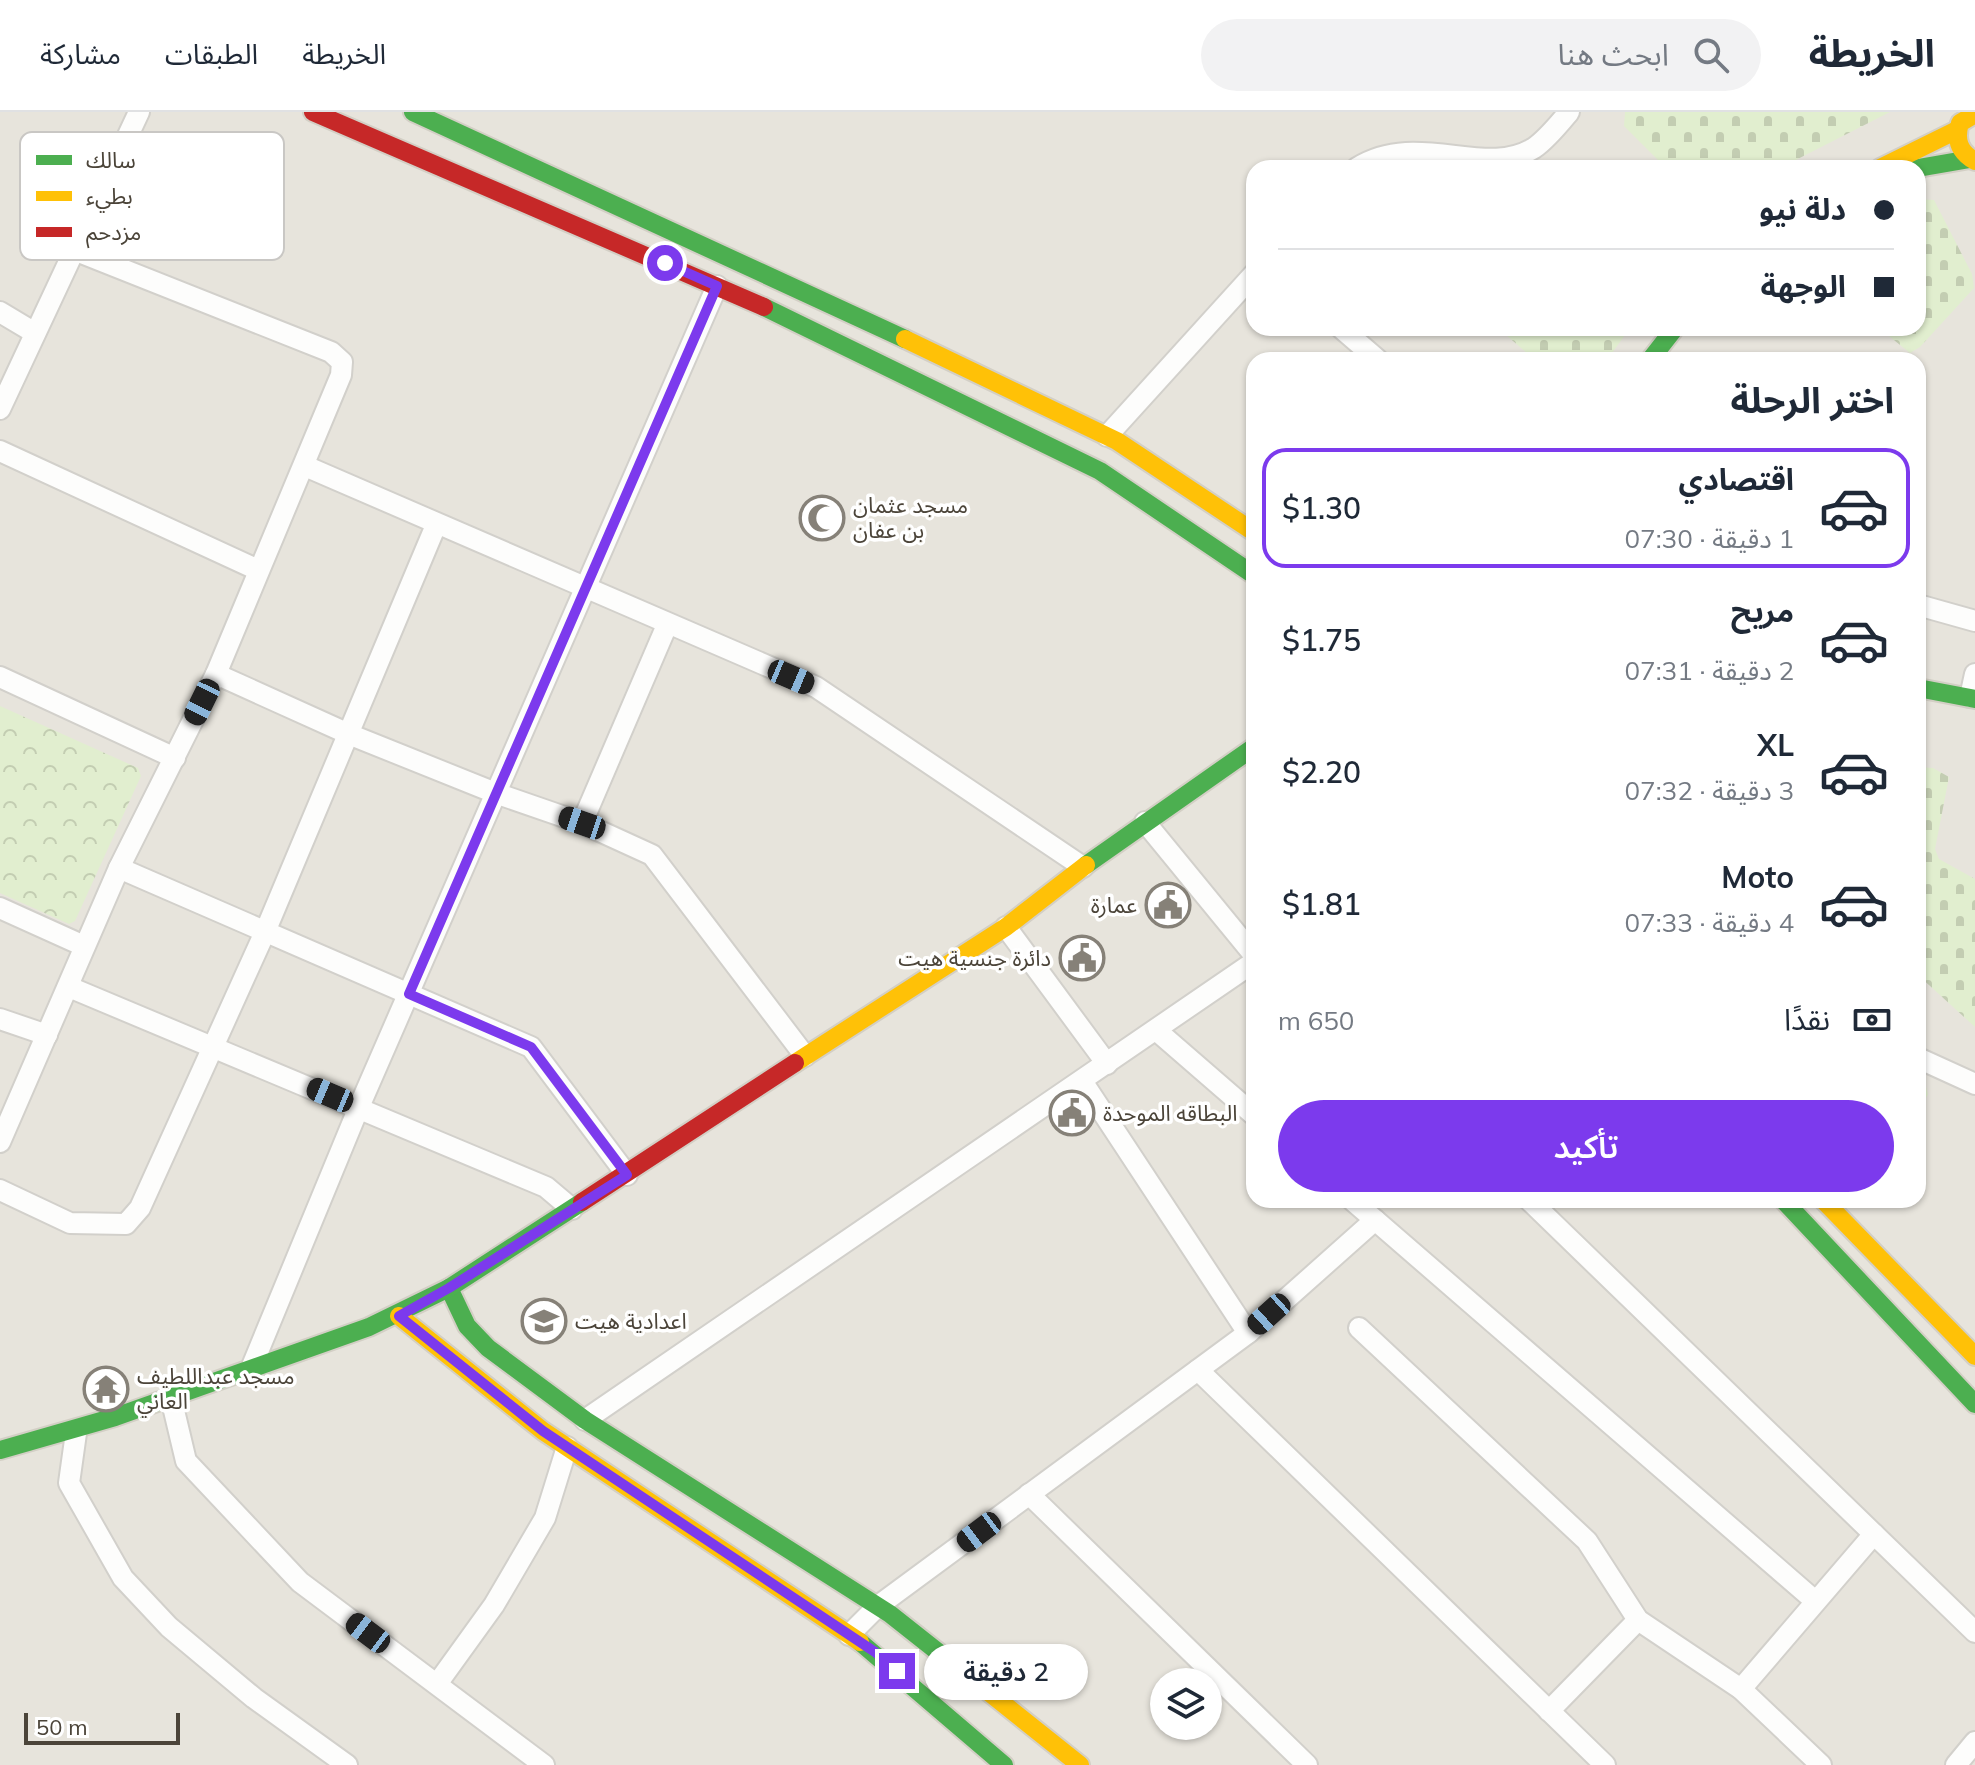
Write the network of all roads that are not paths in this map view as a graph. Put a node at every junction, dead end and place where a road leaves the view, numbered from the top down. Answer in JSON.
{"nodes":[{"id":1,"x":139,"y":112,"type":"edge"},
{"id":2,"x":313,"y":112,"type":"edge"},
{"id":3,"x":413,"y":112,"type":"edge"},
{"id":4,"x":1569,"y":112,"type":"edge"},
{"id":5,"x":1963,"y":120,"type":"edge"},
{"id":6,"x":130,"y":132,"type":"edge"},
{"id":7,"x":496,"y":150,"type":"junction"},
{"id":8,"x":1371,"y":160,"type":"edge"},
{"id":9,"x":1894,"y":160,"type":"edge"},
{"id":10,"x":1972,"y":160,"type":"edge"},
{"id":11,"x":1926,"y":167,"type":"edge"},
{"id":12,"x":481,"y":184,"type":"junction"},
{"id":13,"x":69,"y":260,"type":"edge"},
{"id":14,"x":99,"y":260,"type":"edge"},
{"id":15,"x":1246,"y":283,"type":"edge"},
{"id":16,"x":717,"y":286,"type":"junction"},
{"id":17,"x":0,"y":312,"type":"edge"},
{"id":18,"x":35,"y":333,"type":"junction"},
{"id":19,"x":1350,"y":336,"type":"edge"},
{"id":20,"x":1669,"y":336,"type":"edge"},
{"id":21,"x":1369,"y":352,"type":"edge"},
{"id":22,"x":1656,"y":352,"type":"edge"},
{"id":23,"x":0,"y":409,"type":"edge"},
{"id":24,"x":1107,"y":436,"type":"junction"},
{"id":25,"x":0,"y":451,"type":"edge"},
{"id":26,"x":305,"y":466,"type":"junction"},
{"id":27,"x":436,"y":525,"type":"junction"},
{"id":28,"x":1246,"y":527,"type":"edge"},
{"id":29,"x":258,"y":570,"type":"junction"},
{"id":30,"x":1246,"y":570,"type":"edge"},
{"id":31,"x":588,"y":590,"type":"junction"},
{"id":32,"x":1926,"y":607,"type":"edge"},
{"id":33,"x":1975,"y":621,"type":"edge"},
{"id":34,"x":667,"y":625,"type":"junction"},
{"id":35,"x":216,"y":674,"type":"junction"},
{"id":36,"x":1975,"y":674,"type":"edge"},
{"id":37,"x":0,"y":677,"type":"edge"},
{"id":38,"x":1926,"y":689,"type":"edge"},
{"id":39,"x":1972,"y":698,"type":"edge"},
{"id":40,"x":351,"y":735,"type":"junction"},
{"id":41,"x":1246,"y":753,"type":"edge"},
{"id":42,"x":175,"y":758,"type":"junction"},
{"id":43,"x":498,"y":794,"type":"junction"},
{"id":44,"x":1145,"y":822,"type":"junction"},
{"id":45,"x":582,"y":823,"type":"junction"},
{"id":46,"x":1083,"y":867,"type":"junction"},
{"id":47,"x":119,"y":868,"type":"junction"},
{"id":48,"x":0,"y":908,"type":"edge"},
{"id":49,"x":1006,"y":927,"type":"junction"},
{"id":50,"x":265,"y":932,"type":"junction"},
{"id":51,"x":1246,"y":945,"type":"edge"},
{"id":52,"x":84,"y":946,"type":"junction"},
{"id":53,"x":1246,"y":968,"type":"edge"},
{"id":54,"x":69,"y":987,"type":"junction"},
{"id":55,"x":409,"y":994,"type":"junction"},
{"id":56,"x":0,"y":1019,"type":"edge"},
{"id":57,"x":1156,"y":1030,"type":"junction"},
{"id":58,"x":47,"y":1035,"type":"junction"},
{"id":59,"x":213,"y":1046,"type":"junction"},
{"id":60,"x":805,"y":1056,"type":"junction"},
{"id":61,"x":1926,"y":1062,"type":"edge"},
{"id":62,"x":1107,"y":1064,"type":"junction"},
{"id":63,"x":1082,"y":1081,"type":"junction"},
{"id":64,"x":1975,"y":1084,"type":"edge"},
{"id":65,"x":359,"y":1107,"type":"junction"},
{"id":66,"x":1246,"y":1108,"type":"edge"},
{"id":67,"x":0,"y":1142,"type":"edge"},
{"id":68,"x":627,"y":1175,"type":"junction"},
{"id":69,"x":0,"y":1190,"type":"edge"},
{"id":70,"x":1361,"y":1208,"type":"edge"},
{"id":71,"x":1537,"y":1208,"type":"edge"},
{"id":72,"x":1791,"y":1208,"type":"edge"},
{"id":73,"x":1831,"y":1208,"type":"edge"},
{"id":74,"x":572,"y":1209,"type":"junction"},
{"id":75,"x":1375,"y":1220,"type":"junction"},
{"id":76,"x":449,"y":1288,"type":"junction"},
{"id":77,"x":399,"y":1316,"type":"junction"},
{"id":78,"x":1359,"y":1328,"type":"dead end"},
{"id":79,"x":1248,"y":1333,"type":"junction"},
{"id":80,"x":1975,"y":1356,"type":"edge"},
{"id":81,"x":1198,"y":1370,"type":"junction"},
{"id":82,"x":250,"y":1371,"type":"junction"},
{"id":83,"x":171,"y":1398,"type":"junction"},
{"id":84,"x":1975,"y":1404,"type":"edge"},
{"id":85,"x":585,"y":1420,"type":"junction"},
{"id":86,"x":76,"y":1433,"type":"junction"},
{"id":87,"x":567,"y":1447,"type":"junction"},
{"id":88,"x":0,"y":1450,"type":"edge"},
{"id":89,"x":1029,"y":1494,"type":"junction"},
{"id":90,"x":1874,"y":1534,"type":"junction"},
{"id":91,"x":1814,"y":1600,"type":"junction"},
{"id":92,"x":878,"y":1606,"type":"junction"},
{"id":93,"x":1638,"y":1620,"type":"junction"},
{"id":94,"x":1975,"y":1632,"type":"edge"},
{"id":95,"x":849,"y":1635,"type":"junction"},
{"id":96,"x":437,"y":1684,"type":"junction"},
{"id":97,"x":1741,"y":1689,"type":"junction"},
{"id":98,"x":1549,"y":1711,"type":"junction"},
{"id":99,"x":1975,"y":1742,"type":"edge"},
{"id":100,"x":1602,"y":1764,"type":"edge"},
{"id":101,"x":347,"y":1765,"type":"edge"},
{"id":102,"x":544,"y":1765,"type":"edge"},
{"id":103,"x":1004,"y":1765,"type":"edge"},
{"id":104,"x":1080,"y":1765,"type":"edge"},
{"id":105,"x":1307,"y":1765,"type":"edge"},
{"id":106,"x":1821,"y":1765,"type":"edge"},
{"id":107,"x":1956,"y":1765,"type":"edge"}],
"edges":[{"from":1,"to":6,"type":"street"},
{"from":2,"to":12,"type":"main road"},
{"from":3,"to":7,"type":"main road"},
{"from":4,"to":8,"type":"street"},
{"from":5,"to":9,"type":"main road"},
{"from":5,"to":10,"type":"main road"},
{"from":7,"to":12,"type":"main road"},
{"from":7,"to":24,"type":"main road"},
{"from":10,"to":11,"type":"main road"},
{"from":12,"to":16,"type":"main road"},
{"from":13,"to":18,"type":"street"},
{"from":14,"to":26,"type":"street"},
{"from":15,"to":24,"type":"street"},
{"from":16,"to":30,"type":"main road"},
{"from":16,"to":31,"type":"street"},
{"from":17,"to":18,"type":"street"},
{"from":18,"to":23,"type":"street"},
{"from":19,"to":21,"type":"street"},
{"from":20,"to":22,"type":"main road"},
{"from":24,"to":28,"type":"main road"},
{"from":25,"to":29,"type":"street"},
{"from":26,"to":27,"type":"street"},
{"from":26,"to":29,"type":"street"},
{"from":27,"to":31,"type":"street"},
{"from":27,"to":40,"type":"street"},
{"from":29,"to":35,"type":"street"},
{"from":31,"to":34,"type":"street"},
{"from":31,"to":43,"type":"street"},
{"from":32,"to":33,"type":"street"},
{"from":34,"to":45,"type":"street"},
{"from":34,"to":46,"type":"street"},
{"from":35,"to":40,"type":"street"},
{"from":35,"to":42,"type":"street"},
{"from":36,"to":39,"type":"street"},
{"from":37,"to":42,"type":"street"},
{"from":38,"to":39,"type":"main road"},
{"from":40,"to":43,"type":"street"},
{"from":40,"to":50,"type":"street"},
{"from":41,"to":44,"type":"main road"},
{"from":42,"to":47,"type":"street"},
{"from":43,"to":45,"type":"street"},
{"from":43,"to":55,"type":"street"},
{"from":44,"to":46,"type":"main road"},
{"from":44,"to":51,"type":"street"},
{"from":45,"to":60,"type":"street"},
{"from":46,"to":49,"type":"main road"},
{"from":47,"to":50,"type":"street"},
{"from":47,"to":52,"type":"street"},
{"from":48,"to":52,"type":"street"},
{"from":49,"to":60,"type":"main road"},
{"from":49,"to":62,"type":"street"},
{"from":50,"to":55,"type":"street"},
{"from":50,"to":59,"type":"street"},
{"from":52,"to":54,"type":"street"},
{"from":53,"to":57,"type":"street"},
{"from":54,"to":58,"type":"street"},
{"from":54,"to":59,"type":"street"},
{"from":55,"to":65,"type":"street"},
{"from":55,"to":68,"type":"street"},
{"from":56,"to":58,"type":"street"},
{"from":57,"to":62,"type":"street"},
{"from":57,"to":66,"type":"street"},
{"from":58,"to":67,"type":"street"},
{"from":59,"to":65,"type":"street"},
{"from":59,"to":69,"type":"street"},
{"from":60,"to":68,"type":"main road"},
{"from":61,"to":64,"type":"street"},
{"from":62,"to":63,"type":"street"},
{"from":63,"to":79,"type":"street"},
{"from":63,"to":85,"type":"street"},
{"from":65,"to":74,"type":"street"},
{"from":65,"to":82,"type":"street"},
{"from":68,"to":74,"type":"main road"},
{"from":70,"to":75,"type":"street"},
{"from":71,"to":90,"type":"street"},
{"from":72,"to":84,"type":"main road"},
{"from":73,"to":80,"type":"main road"},
{"from":74,"to":76,"type":"main road"},
{"from":75,"to":79,"type":"street"},
{"from":75,"to":91,"type":"street"},
{"from":76,"to":77,"type":"main road"},
{"from":76,"to":85,"type":"main road"},
{"from":77,"to":82,"type":"main road"},
{"from":77,"to":87,"type":"main road"},
{"from":78,"to":93,"type":"street"},
{"from":79,"to":81,"type":"street"},
{"from":81,"to":89,"type":"street"},
{"from":81,"to":98,"type":"street"},
{"from":82,"to":83,"type":"main road"},
{"from":83,"to":86,"type":"main road"},
{"from":83,"to":96,"type":"street"},
{"from":85,"to":92,"type":"main road"},
{"from":86,"to":88,"type":"main road"},
{"from":86,"to":101,"type":"street"},
{"from":87,"to":95,"type":"main road"},
{"from":87,"to":96,"type":"street"},
{"from":89,"to":92,"type":"street"},
{"from":89,"to":105,"type":"street"},
{"from":90,"to":91,"type":"street"},
{"from":90,"to":94,"type":"street"},
{"from":91,"to":97,"type":"street"},
{"from":92,"to":95,"type":"street"},
{"from":92,"to":104,"type":"main road"},
{"from":93,"to":97,"type":"street"},
{"from":93,"to":98,"type":"street"},
{"from":95,"to":103,"type":"main road"},
{"from":96,"to":102,"type":"street"},
{"from":97,"to":106,"type":"street"},
{"from":98,"to":100,"type":"street"},
{"from":99,"to":107,"type":"street"}]}
